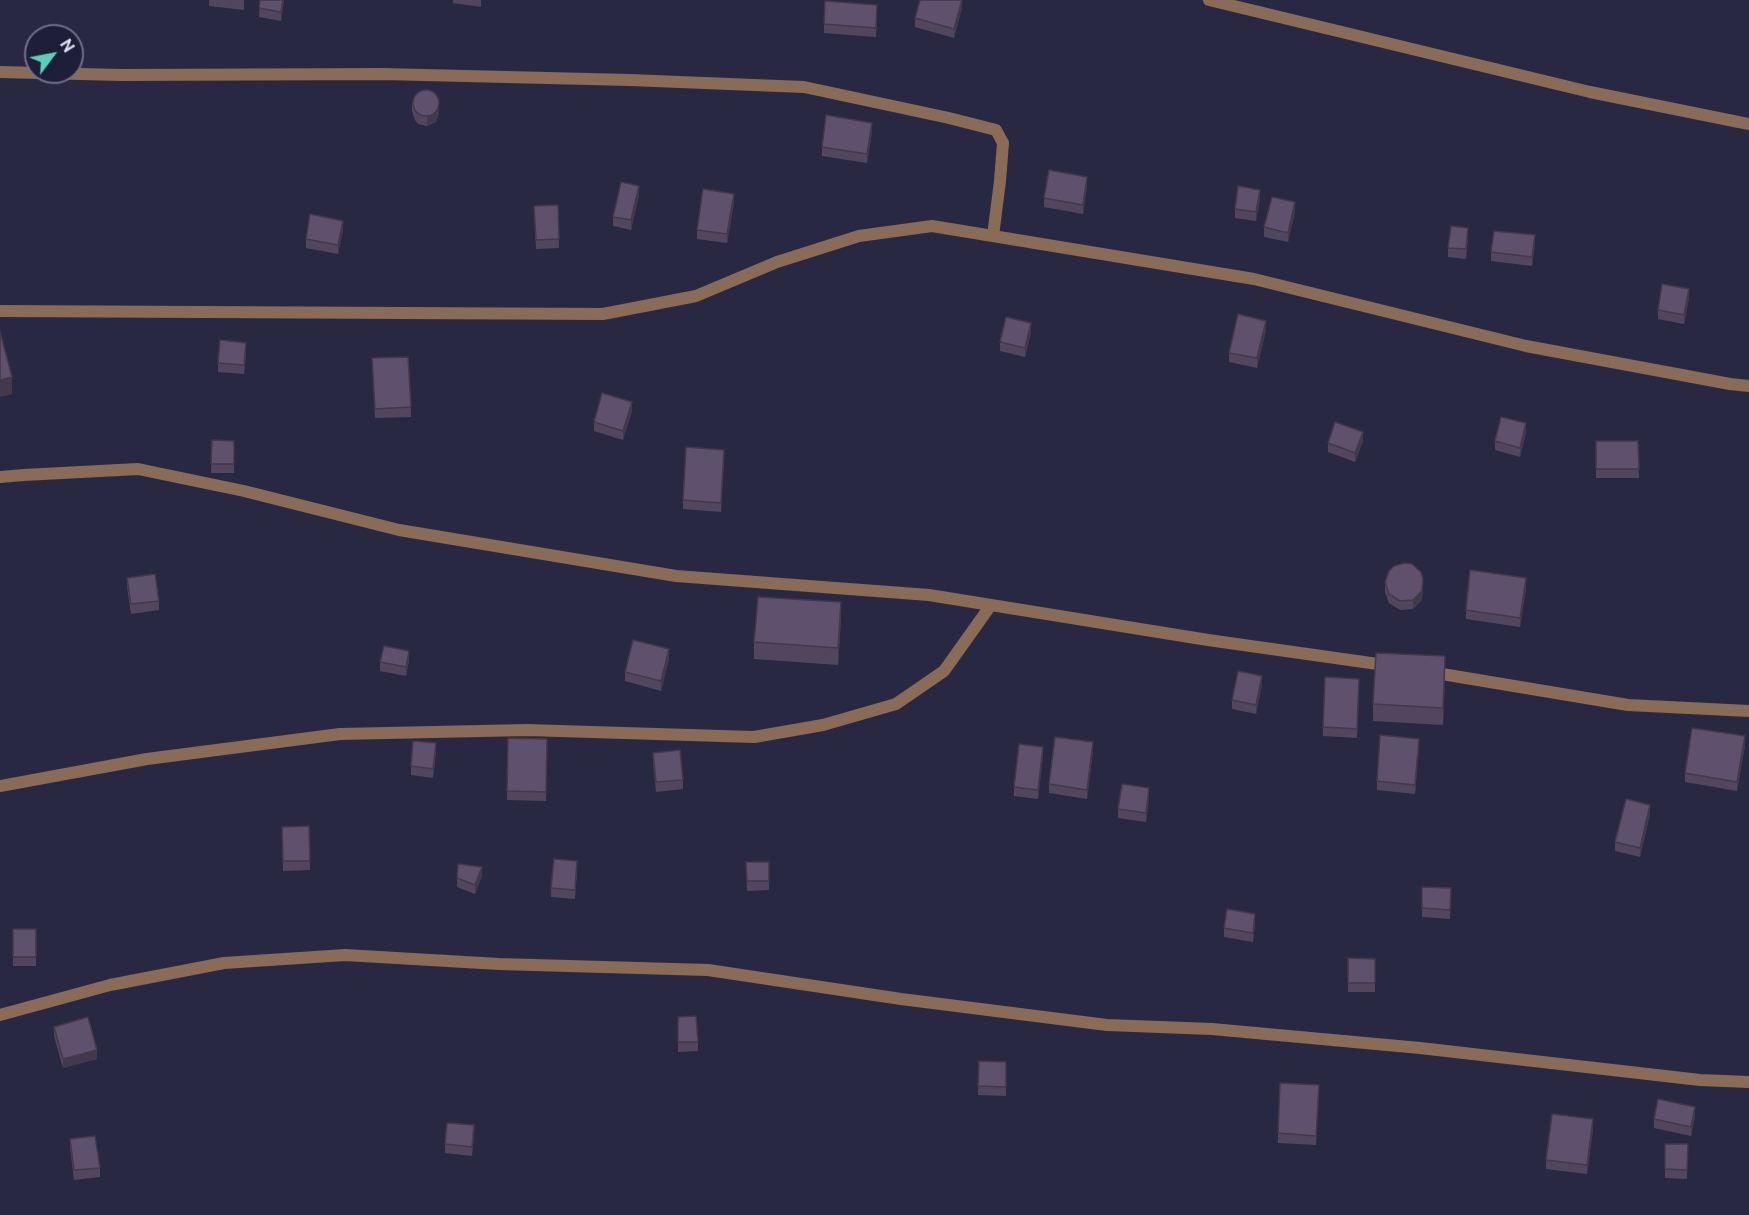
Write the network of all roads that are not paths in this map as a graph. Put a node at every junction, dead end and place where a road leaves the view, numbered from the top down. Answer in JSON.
{"nodes":[{"id":1,"x":1209,"y":0,"type":"edge"},
{"id":2,"x":0,"y":72,"type":"edge"},
{"id":3,"x":1749,"y":124,"type":"edge"},
{"id":4,"x":993,"y":236,"type":"junction"},
{"id":5,"x":0,"y":311,"type":"edge"},
{"id":6,"x":1749,"y":386,"type":"edge"},
{"id":7,"x":0,"y":477,"type":"edge"},
{"id":8,"x":991,"y":605,"type":"junction"},
{"id":9,"x":1749,"y":711,"type":"edge"},
{"id":10,"x":0,"y":786,"type":"edge"},
{"id":11,"x":0,"y":1015,"type":"edge"},
{"id":12,"x":1749,"y":1082,"type":"edge"}],
"edges":[{"from":1,"to":3,"type":"street"},
{"from":2,"to":4,"type":"street"},
{"from":4,"to":5,"type":"street"},
{"from":4,"to":6,"type":"street"},
{"from":7,"to":8,"type":"street"},
{"from":8,"to":9,"type":"street"},
{"from":8,"to":10,"type":"street"},
{"from":11,"to":12,"type":"street"}]}
